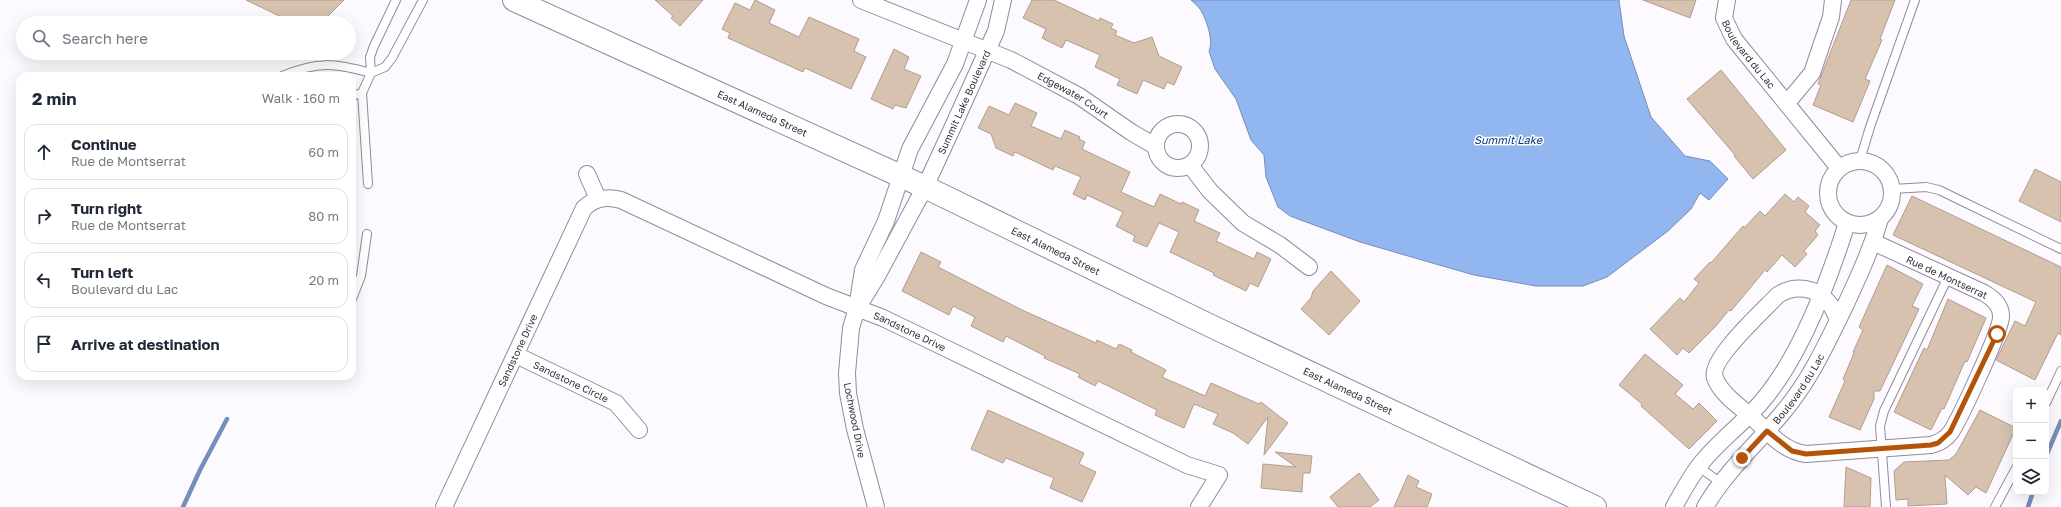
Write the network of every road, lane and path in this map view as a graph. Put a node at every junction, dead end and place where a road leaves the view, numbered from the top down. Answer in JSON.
{"nodes":[{"id":1,"x":396,"y":0,"type":"edge"},
{"id":2,"x":423,"y":0,"type":"edge"},
{"id":3,"x":514,"y":0,"type":"edge"},
{"id":4,"x":861,"y":0,"type":"edge"},
{"id":5,"x":978,"y":0,"type":"edge"},
{"id":6,"x":1003,"y":0,"type":"edge"},
{"id":7,"x":1727,"y":0,"type":"edge"},
{"id":8,"x":1833,"y":0,"type":"edge"},
{"id":9,"x":1915,"y":0,"type":"edge"},
{"id":10,"x":964,"y":40,"type":"junction"},
{"id":11,"x":988,"y":49,"type":"junction"},
{"id":12,"x":292,"y":72,"type":"edge"},
{"id":13,"x":371,"y":73,"type":"junction"},
{"id":14,"x":362,"y":93,"type":"junction"},
{"id":15,"x":356,"y":95,"type":"edge"},
{"id":16,"x":1787,"y":103,"type":"junction"},
{"id":17,"x":1155,"y":146,"type":"junction"},
{"id":18,"x":1860,"y":160,"type":"junction"},
{"id":19,"x":1190,"y":165,"type":"junction"},
{"id":20,"x":1839,"y":168,"type":"junction"},
{"id":21,"x":587,"y":174,"type":"dead end"},
{"id":22,"x":368,"y":184,"type":"dead end"},
{"id":23,"x":899,"y":184,"type":"junction"},
{"id":24,"x":1893,"y":189,"type":"junction"},
{"id":25,"x":920,"y":194,"type":"junction"},
{"id":26,"x":598,"y":199,"type":"junction"},
{"id":27,"x":1880,"y":219,"type":"junction"},
{"id":28,"x":1847,"y":223,"type":"junction"},
{"id":29,"x":367,"y":234,"type":"dead end"},
{"id":30,"x":1873,"y":242,"type":"junction"},
{"id":31,"x":2061,"y":249,"type":"edge"},
{"id":32,"x":1309,"y":267,"type":"dead end"},
{"id":33,"x":1948,"y":277,"type":"junction"},
{"id":34,"x":356,"y":289,"type":"edge"},
{"id":35,"x":1822,"y":295,"type":"junction"},
{"id":36,"x":857,"y":308,"type":"junction"},
{"id":37,"x":1838,"y":320,"type":"junction"},
{"id":38,"x":516,"y":355,"type":"junction"},
{"id":39,"x":2061,"y":371,"type":"edge"},
{"id":40,"x":2049,"y":397,"type":"edge"},
{"id":41,"x":1749,"y":415,"type":"junction"},
{"id":42,"x":639,"y":430,"type":"dead end"},
{"id":43,"x":1767,"y":431,"type":"junction"},
{"id":44,"x":1881,"y":448,"type":"junction"},
{"id":45,"x":1699,"y":467,"type":"junction"},
{"id":46,"x":2013,"y":474,"type":"edge"},
{"id":47,"x":1721,"y":483,"type":"junction"},
{"id":48,"x":444,"y":507,"type":"edge"},
{"id":49,"x":876,"y":507,"type":"edge"},
{"id":50,"x":1199,"y":507,"type":"edge"},
{"id":51,"x":1595,"y":507,"type":"edge"},
{"id":52,"x":1674,"y":507,"type":"edge"},
{"id":53,"x":1705,"y":507,"type":"edge"},
{"id":54,"x":1886,"y":507,"type":"edge"},
{"id":55,"x":1995,"y":507,"type":"edge"}],
"edges":[{"from":1,"to":13,"type":"lane"},
{"from":2,"to":13,"type":"lane"},
{"from":3,"to":23,"type":"street","name":"East Alameda Street"},
{"from":4,"to":10,"type":"street","name":"Edgewater Court"},
{"from":5,"to":10,"type":"street"},
{"from":6,"to":11,"type":"street","name":"Summit Lake Boulevard"},
{"from":7,"to":16,"type":"street","name":"Boulevard du Lac"},
{"from":8,"to":16,"type":"street"},
{"from":9,"to":18,"type":"lane"},
{"from":10,"to":11,"type":"street","name":"Edgewater Court"},
{"from":10,"to":23,"type":"street"},
{"from":11,"to":17,"type":"street","name":"Edgewater Court"},
{"from":11,"to":25,"type":"street","name":"Summit Lake Boulevard"},
{"from":12,"to":13,"type":"lane"},
{"from":13,"to":14,"type":"lane"},
{"from":14,"to":15,"type":"lane"},
{"from":14,"to":22,"type":"lane"},
{"from":16,"to":20,"type":"street","name":"Boulevard du Lac"},
{"from":17,"to":19,"type":"street"},
{"from":17,"to":19,"type":"street"},
{"from":18,"to":20,"type":"street"},
{"from":18,"to":24,"type":"street"},
{"from":19,"to":32,"type":"street"},
{"from":20,"to":28,"type":"street"},
{"from":21,"to":26,"type":"street"},
{"from":23,"to":25,"type":"street","name":"East Alameda Street"},
{"from":23,"to":36,"type":"street","name":"Lochwood Drive"},
{"from":24,"to":27,"type":"street"},
{"from":24,"to":31,"type":"lane"},
{"from":25,"to":36,"type":"street","name":"Lochwood Drive"},
{"from":25,"to":51,"type":"street","name":"East Alameda Street"},
{"from":26,"to":36,"type":"street","name":"Sandstone Drive"},
{"from":26,"to":38,"type":"street","name":"Sandstone Drive"},
{"from":27,"to":28,"type":"street"},
{"from":27,"to":30,"type":"street","name":"Boulevard du Lac"},
{"from":28,"to":35,"type":"street"},
{"from":29,"to":34,"type":"lane"},
{"from":30,"to":33,"type":"street","name":"Rue de Montserrat"},
{"from":30,"to":37,"type":"street","name":"Boulevard du Lac"},
{"from":33,"to":44,"type":"lane"},
{"from":33,"to":44,"type":"street","name":"Rue de Montserrat"},
{"from":35,"to":37,"type":"street"},
{"from":35,"to":41,"type":"street"},
{"from":35,"to":41,"type":"street"},
{"from":36,"to":49,"type":"street","name":"Lochwood Drive"},
{"from":36,"to":50,"type":"street","name":"Sandstone Drive"},
{"from":37,"to":43,"type":"street","name":"Boulevard du Lac"},
{"from":38,"to":42,"type":"street","name":"Sandstone Circle"},
{"from":38,"to":48,"type":"street","name":"Sandstone Drive"},
{"from":39,"to":40,"type":"lane"},
{"from":41,"to":43,"type":"street","name":"Rue de Montserrat"},
{"from":41,"to":45,"type":"street"},
{"from":43,"to":44,"type":"street","name":"Rue de Montserrat"},
{"from":43,"to":47,"type":"street","name":"Boulevard du Lac"},
{"from":44,"to":54,"type":"lane"},
{"from":45,"to":47,"type":"lane"},
{"from":45,"to":52,"type":"street"},
{"from":46,"to":55,"type":"lane"},
{"from":47,"to":53,"type":"street","name":"Boulevard du Lac"}]}
